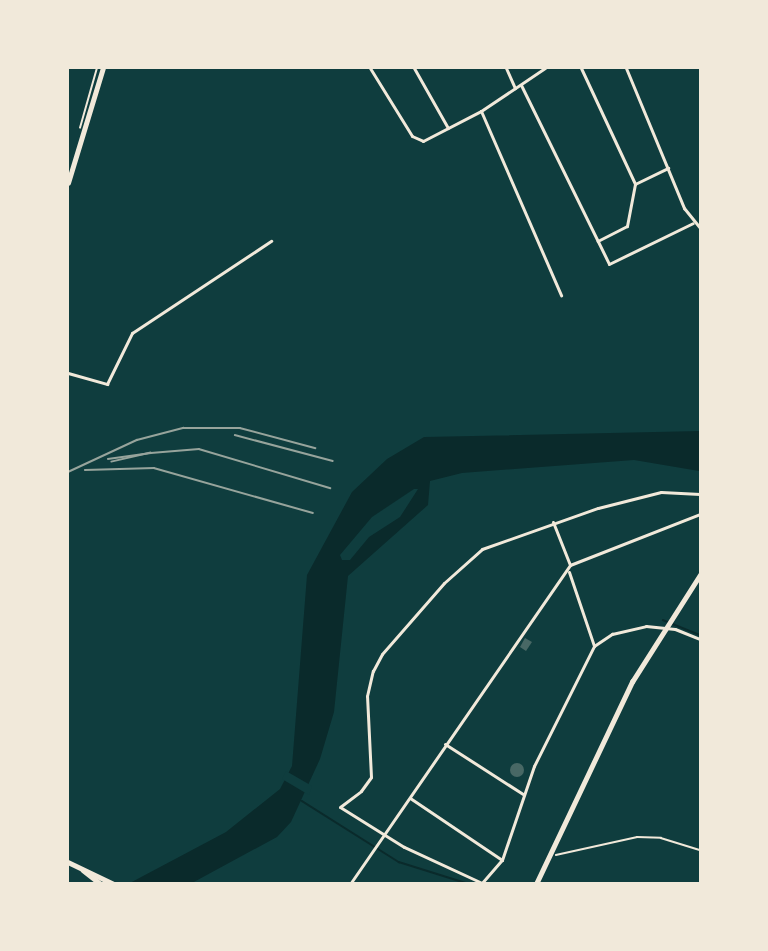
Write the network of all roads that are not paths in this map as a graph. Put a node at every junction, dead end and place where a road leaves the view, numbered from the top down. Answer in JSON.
{"nodes":[{"id":1,"x":103,"y":68,"type":"edge"},
{"id":2,"x":370,"y":68,"type":"edge"},
{"id":3,"x":414,"y":68,"type":"edge"},
{"id":4,"x":506,"y":68,"type":"edge"},
{"id":5,"x":545,"y":68,"type":"edge"},
{"id":6,"x":581,"y":68,"type":"edge"},
{"id":7,"x":626,"y":68,"type":"edge"},
{"id":8,"x":521,"y":85,"type":"junction"},
{"id":9,"x":515,"y":88,"type":"junction"},
{"id":10,"x":481,"y":111,"type":"junction"},
{"id":11,"x":448,"y":128,"type":"junction"},
{"id":12,"x":668,"y":168,"type":"junction"},
{"id":13,"x":68,"y":183,"type":"edge"},
{"id":14,"x":635,"y":184,"type":"junction"},
{"id":15,"x":693,"y":223,"type":"junction"},
{"id":16,"x":700,"y":228,"type":"edge"},
{"id":17,"x":271,"y":241,"type":"dead end"},
{"id":18,"x":598,"y":241,"type":"junction"},
{"id":19,"x":561,"y":295,"type":"dead end"},
{"id":20,"x":68,"y":373,"type":"edge"},
{"id":21,"x":700,"y":494,"type":"edge"},
{"id":22,"x":700,"y":514,"type":"edge"},
{"id":23,"x":553,"y":522,"type":"junction"},
{"id":24,"x":570,"y":565,"type":"junction"},
{"id":25,"x":568,"y":571,"type":"junction"},
{"id":26,"x":700,"y":575,"type":"edge"},
{"id":27,"x":700,"y":639,"type":"edge"},
{"id":28,"x":594,"y":646,"type":"junction"},
{"id":29,"x":445,"y":744,"type":"junction"},
{"id":30,"x":523,"y":794,"type":"junction"},
{"id":31,"x":410,"y":798,"type":"junction"},
{"id":32,"x":502,"y":860,"type":"junction"},
{"id":33,"x":68,"y":862,"type":"edge"},
{"id":34,"x":78,"y":867,"type":"junction"},
{"id":35,"x":101,"y":883,"type":"edge"},
{"id":36,"x":482,"y":883,"type":"edge"},
{"id":37,"x":114,"y":884,"type":"edge"},
{"id":38,"x":350,"y":884,"type":"edge"},
{"id":39,"x":536,"y":884,"type":"edge"}],
"edges":[{"from":1,"to":13,"type":"main road"},
{"from":2,"to":11,"type":"street"},
{"from":3,"to":11,"type":"street"},
{"from":4,"to":9,"type":"street"},
{"from":5,"to":8,"type":"street"},
{"from":6,"to":14,"type":"street"},
{"from":7,"to":12,"type":"street"},
{"from":8,"to":9,"type":"street"},
{"from":8,"to":18,"type":"street"},
{"from":9,"to":10,"type":"street"},
{"from":10,"to":11,"type":"street"},
{"from":10,"to":19,"type":"street"},
{"from":12,"to":14,"type":"street"},
{"from":12,"to":15,"type":"street"},
{"from":14,"to":18,"type":"street"},
{"from":15,"to":16,"type":"street"},
{"from":15,"to":18,"type":"street"},
{"from":17,"to":20,"type":"street"},
{"from":21,"to":23,"type":"street"},
{"from":22,"to":24,"type":"street"},
{"from":23,"to":24,"type":"street"},
{"from":23,"to":36,"type":"street"},
{"from":24,"to":25,"type":"street"},
{"from":25,"to":28,"type":"street"},
{"from":25,"to":29,"type":"street"},
{"from":26,"to":39,"type":"main road"},
{"from":27,"to":28,"type":"street"},
{"from":28,"to":30,"type":"street"},
{"from":29,"to":30,"type":"street"},
{"from":29,"to":31,"type":"street"},
{"from":30,"to":32,"type":"street"},
{"from":31,"to":32,"type":"street"},
{"from":31,"to":38,"type":"street"},
{"from":32,"to":36,"type":"street"},
{"from":33,"to":34,"type":"main road"},
{"from":34,"to":35,"type":"main road"},
{"from":34,"to":37,"type":"main road"}]}
